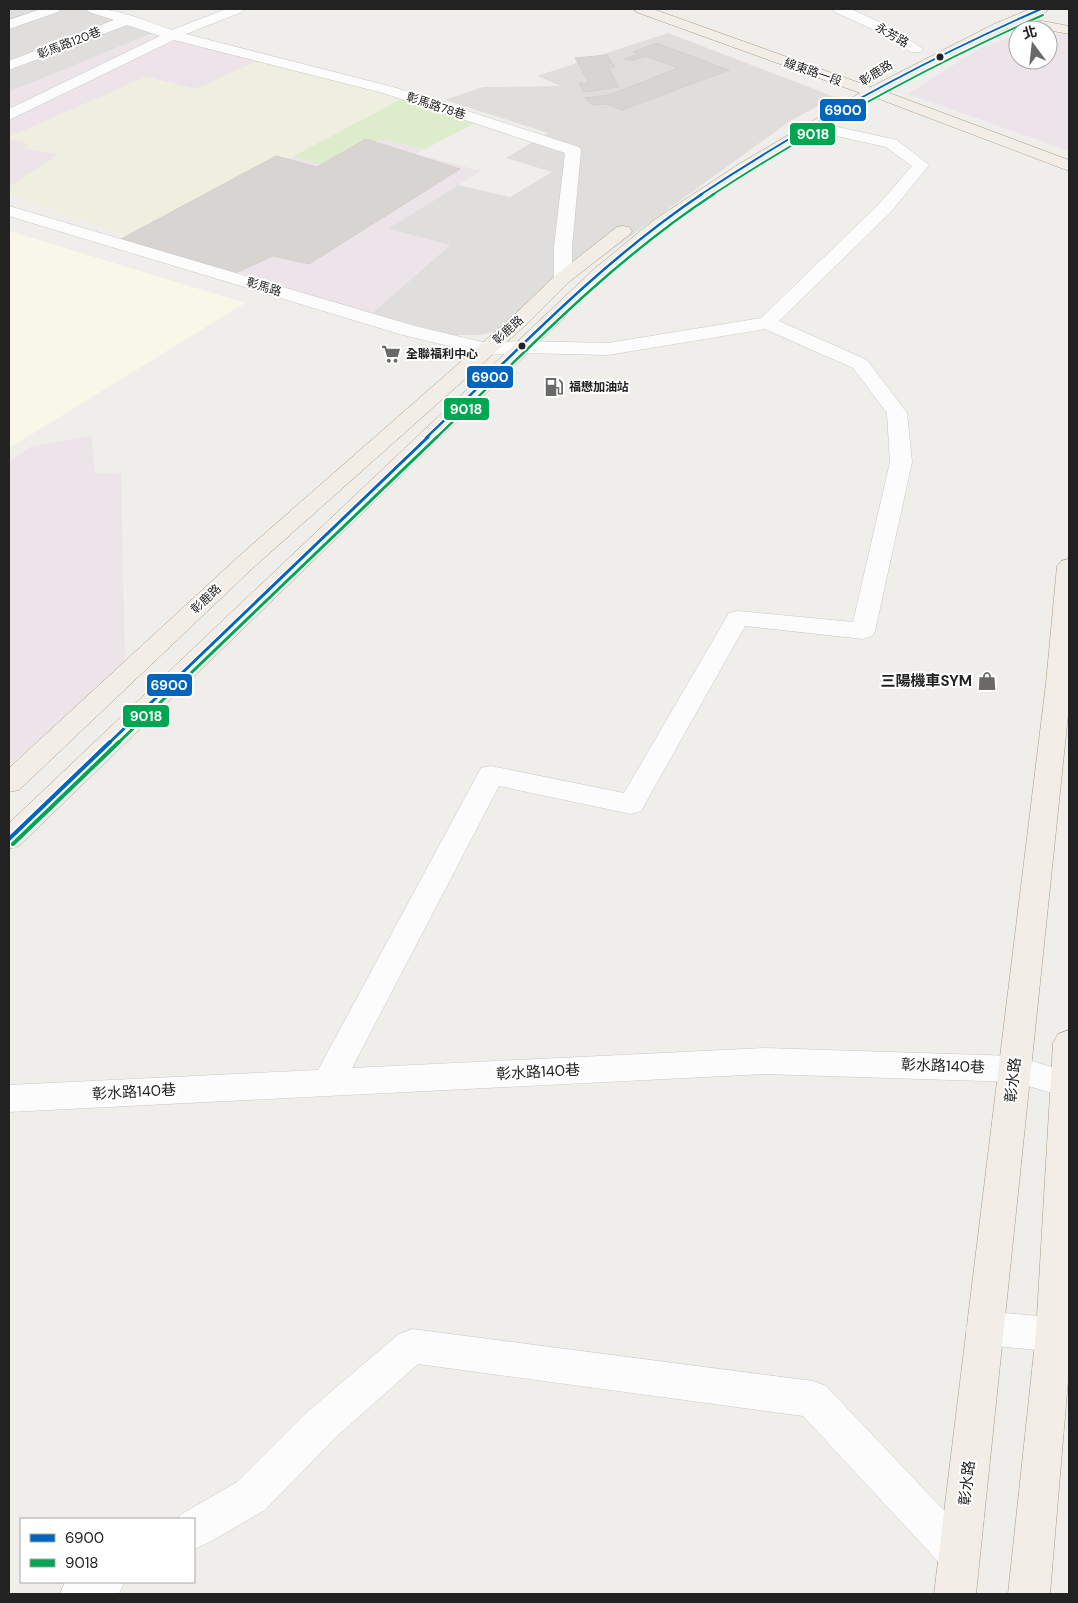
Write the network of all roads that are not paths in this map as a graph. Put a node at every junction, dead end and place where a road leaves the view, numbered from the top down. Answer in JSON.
{"nodes":[{"id":1,"x":52,"y":9,"type":"edge"},
{"id":2,"x":94,"y":9,"type":"edge"},
{"id":3,"x":237,"y":9,"type":"edge"},
{"id":4,"x":641,"y":9,"type":"edge"},
{"id":5,"x":840,"y":9,"type":"edge"},
{"id":6,"x":1041,"y":9,"type":"edge"},
{"id":7,"x":129,"y":19,"type":"junction"},
{"id":8,"x":9,"y":25,"type":"edge"},
{"id":9,"x":999,"y":27,"type":"junction"},
{"id":10,"x":1069,"y":30,"type":"edge"},
{"id":11,"x":172,"y":35,"type":"junction"},
{"id":12,"x":924,"y":44,"type":"joint"},
{"id":13,"x":9,"y":66,"type":"edge"},
{"id":14,"x":855,"y":86,"type":"junction"},
{"id":15,"x":873,"y":93,"type":"junction"},
{"id":16,"x":9,"y":115,"type":"edge"},
{"id":17,"x":816,"y":127,"type":"junction"},
{"id":18,"x":1069,"y":166,"type":"edge"},
{"id":19,"x":9,"y":211,"type":"edge"},
{"id":20,"x":563,"y":278,"type":"junction"},
{"id":21,"x":767,"y":323,"type":"junction"},
{"id":22,"x":521,"y":347,"type":"junction"},
{"id":23,"x":486,"y":349,"type":"junction"},
{"id":24,"x":246,"y":562,"type":"junction"},
{"id":25,"x":1069,"y":566,"type":"edge"},
{"id":26,"x":284,"y":575,"type":"junction"},
{"id":27,"x":1064,"y":683,"type":"edge"},
{"id":28,"x":104,"y":693,"type":"junction"},
{"id":29,"x":146,"y":706,"type":"junction"},
{"id":30,"x":9,"y":783,"type":"edge"},
{"id":31,"x":9,"y":840,"type":"edge"},
{"id":32,"x":1069,"y":1043,"type":"edge"},
{"id":33,"x":1014,"y":1069,"type":"junction"},
{"id":34,"x":328,"y":1082,"type":"junction"},
{"id":35,"x":1066,"y":1084,"type":"junction"},
{"id":36,"x":9,"y":1099,"type":"edge"},
{"id":37,"x":984,"y":1328,"type":"junction"},
{"id":38,"x":1062,"y":1335,"type":"edge"},
{"id":39,"x":195,"y":1528,"type":"edge"},
{"id":40,"x":959,"y":1555,"type":"junction"},
{"id":41,"x":101,"y":1583,"type":"edge"},
{"id":42,"x":81,"y":1594,"type":"edge"},
{"id":43,"x":955,"y":1594,"type":"edge"},
{"id":44,"x":1029,"y":1594,"type":"edge"}],
"edges":[{"from":1,"to":8,"type":"street"},
{"from":2,"to":7,"type":"street"},
{"from":3,"to":11,"type":"street"},
{"from":4,"to":14,"type":"main road","name":"線東路一段"},
{"from":5,"to":12,"type":"street","name":"永芳路"},
{"from":6,"to":9,"type":"main road","name":"彰鹿路"},
{"from":7,"to":11,"type":"street"},
{"from":7,"to":13,"type":"street","name":"彰馬路120巷"},
{"from":9,"to":10,"type":"main road"},
{"from":9,"to":15,"type":"main road","name":"彰鹿路"},
{"from":11,"to":16,"type":"street"},
{"from":11,"to":20,"type":"street","name":"彰馬路78巷"},
{"from":12,"to":14,"type":"main road","name":"彰鹿路"},
{"from":14,"to":15,"type":"main road","name":"線東路一段"},
{"from":14,"to":20,"type":"main road","name":"彰鹿路"},
{"from":15,"to":17,"type":"main road","name":"彰鹿路"},
{"from":15,"to":18,"type":"main road","name":"線東路一段"},
{"from":17,"to":21,"type":"street"},
{"from":17,"to":22,"type":"main road","name":"彰鹿路"},
{"from":19,"to":23,"type":"street","name":"彰馬路"},
{"from":20,"to":23,"type":"main road","name":"彰鹿路"},
{"from":21,"to":22,"type":"street","name":"彰馬路"},
{"from":21,"to":34,"type":"street"},
{"from":22,"to":23,"type":"street","name":"彰馬路"},
{"from":22,"to":26,"type":"main road","name":"彰鹿路"},
{"from":23,"to":24,"type":"main road","name":"彰鹿路"},
{"from":24,"to":26,"type":"main road"},
{"from":24,"to":28,"type":"main road","name":"彰鹿路"},
{"from":25,"to":27,"type":"main road","name":"彰水路"},
{"from":26,"to":29,"type":"main road","name":"彰鹿路"},
{"from":27,"to":33,"type":"main road","name":"彰水路"},
{"from":28,"to":29,"type":"main road"},
{"from":28,"to":30,"type":"main road","name":"彰鹿路"},
{"from":29,"to":31,"type":"main road","name":"彰鹿路"},
{"from":32,"to":35,"type":"main road"},
{"from":33,"to":34,"type":"street","name":"彰水路140巷"},
{"from":33,"to":35,"type":"street","name":"彰水路140巷"},
{"from":33,"to":37,"type":"main road","name":"彰水路"},
{"from":34,"to":36,"type":"street","name":"彰水路140巷"},
{"from":35,"to":38,"type":"main road"},
{"from":37,"to":38,"type":"street"},
{"from":37,"to":40,"type":"main road","name":"彰水路"},
{"from":38,"to":44,"type":"main road"},
{"from":39,"to":40,"type":"street"},
{"from":40,"to":43,"type":"main road","name":"彰水路"},
{"from":41,"to":42,"type":"street"}]}
